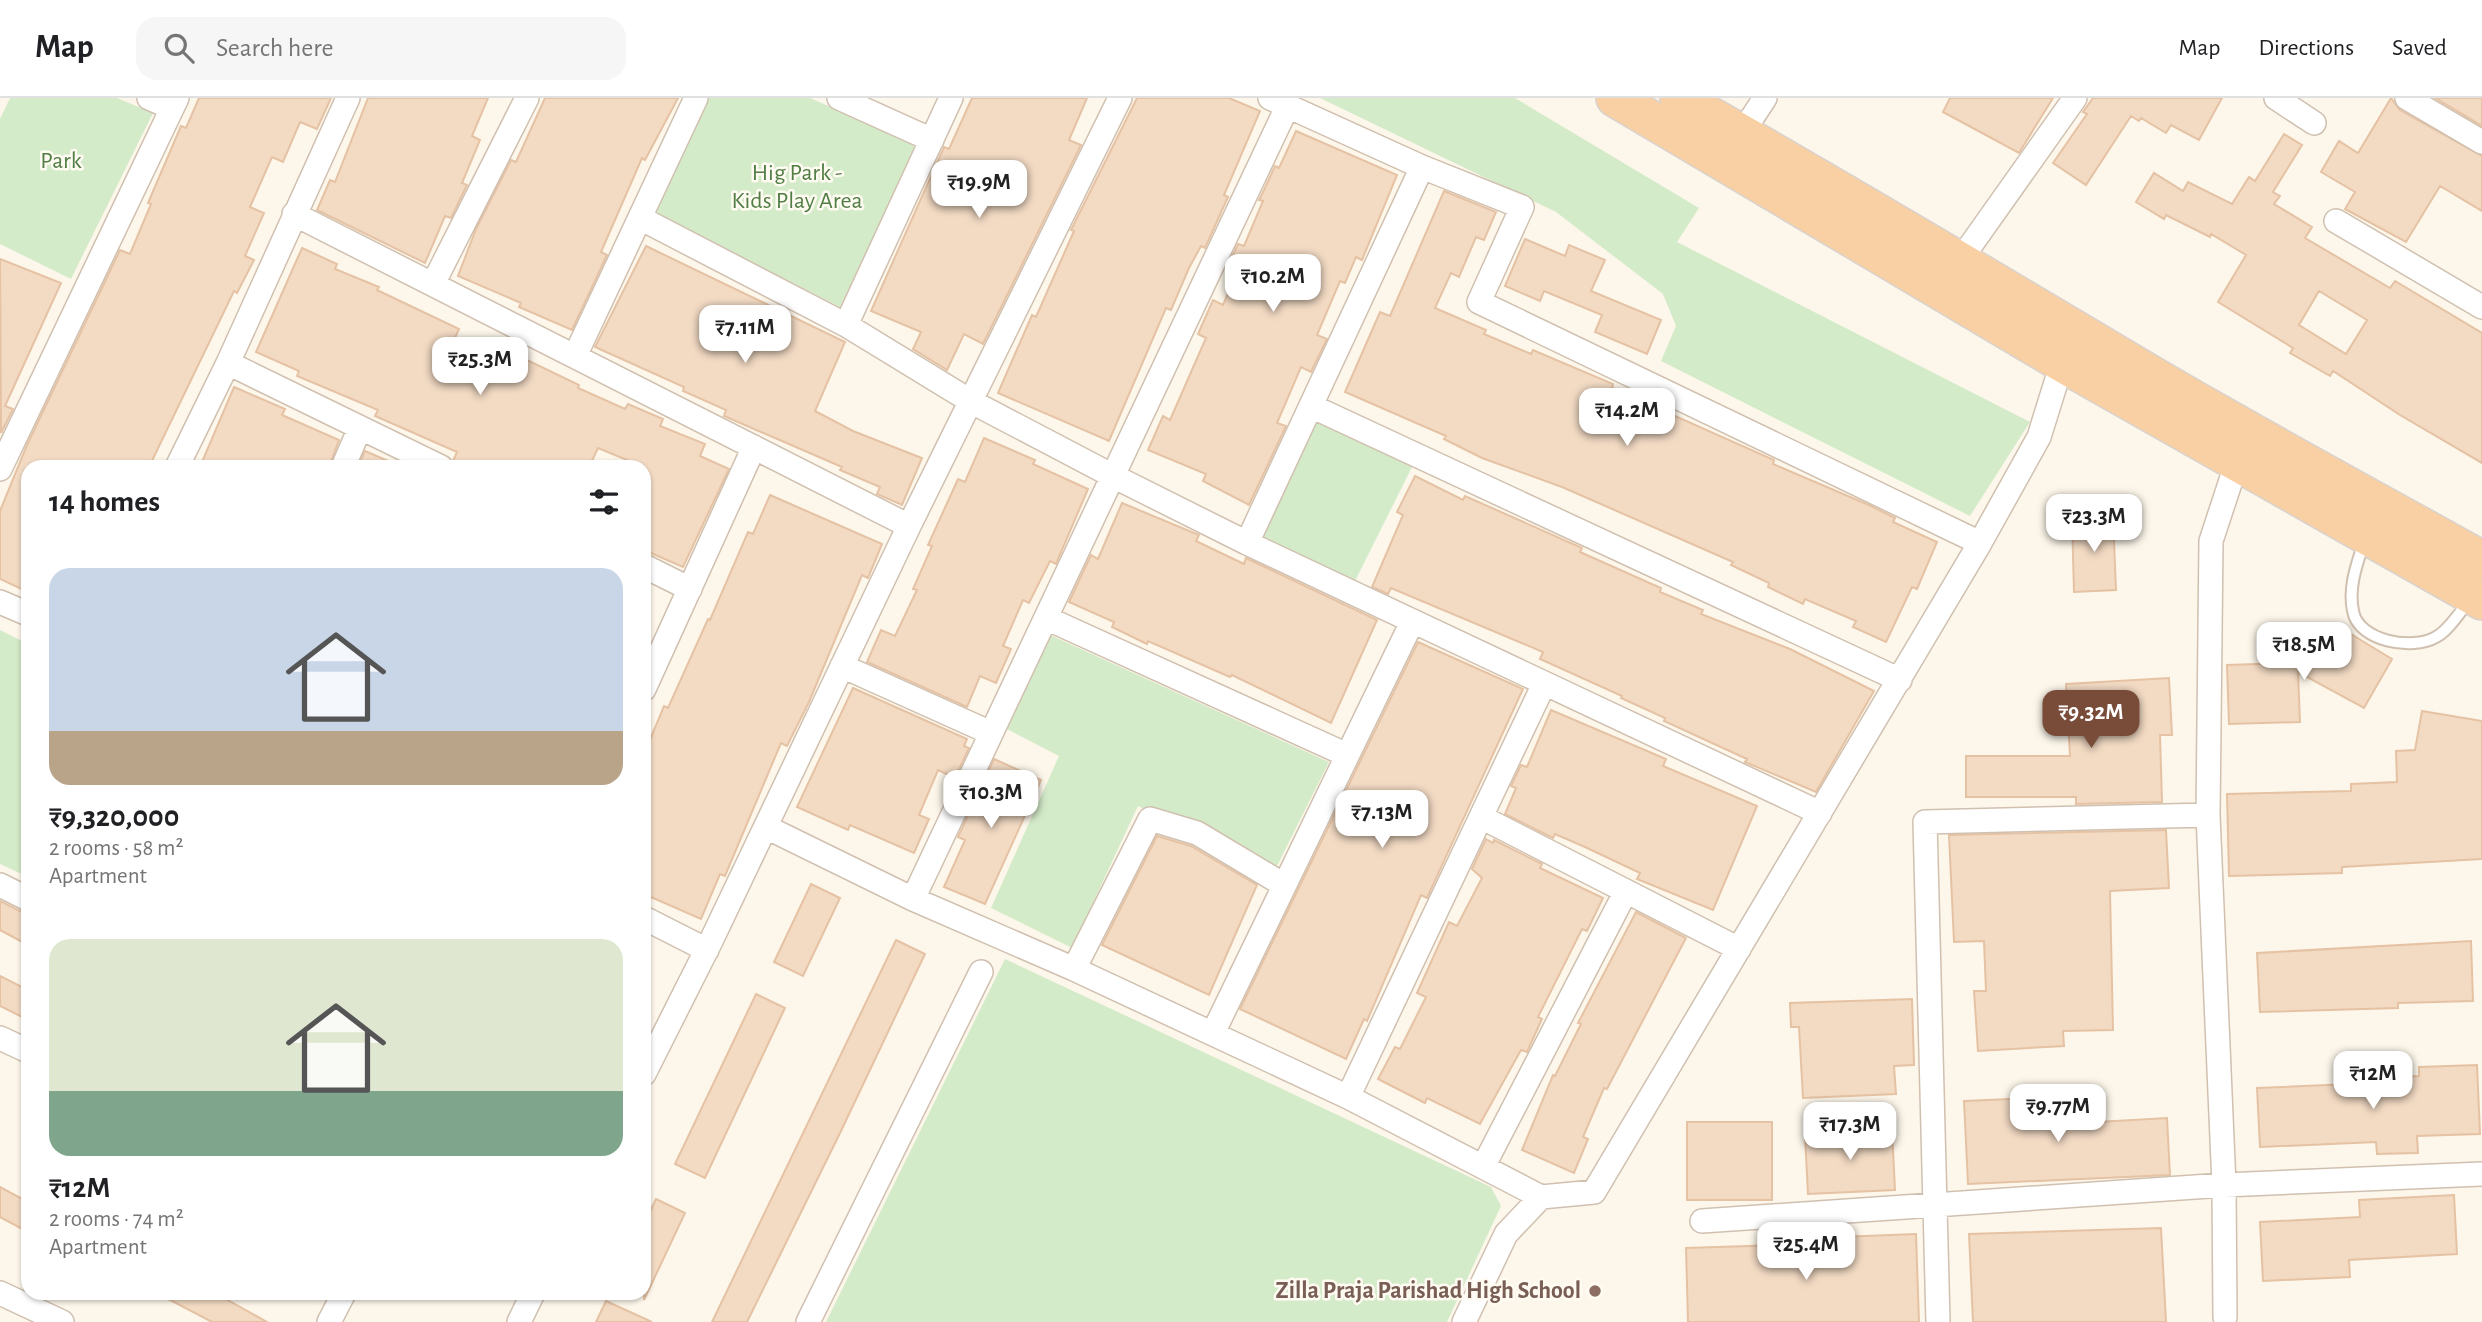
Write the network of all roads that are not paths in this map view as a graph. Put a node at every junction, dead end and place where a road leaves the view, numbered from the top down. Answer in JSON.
{"nodes":[{"id":1,"x":149,"y":98,"type":"edge"},
{"id":2,"x":348,"y":98,"type":"edge"},
{"id":3,"x":527,"y":98,"type":"edge"},
{"id":4,"x":696,"y":98,"type":"edge"},
{"id":5,"x":839,"y":98,"type":"edge"},
{"id":6,"x":951,"y":98,"type":"edge"},
{"id":7,"x":1120,"y":98,"type":"edge"},
{"id":8,"x":1615,"y":98,"type":"edge"},
{"id":9,"x":1679,"y":98,"type":"edge"},
{"id":10,"x":1765,"y":98,"type":"edge"},
{"id":11,"x":2075,"y":98,"type":"edge"},
{"id":12,"x":2276,"y":98,"type":"edge"},
{"id":13,"x":2407,"y":98,"type":"edge"},
{"id":14,"x":1279,"y":102,"type":"edge"},
{"id":15,"x":175,"y":103,"type":"edge"},
{"id":16,"x":2314,"y":123,"type":"dead end"},
{"id":17,"x":1742,"y":133,"type":"junction"},
{"id":18,"x":932,"y":140,"type":"junction"},
{"id":19,"x":2482,"y":142,"type":"edge"},
{"id":20,"x":1422,"y":167,"type":"junction"},
{"id":21,"x":294,"y":214,"type":"junction"},
{"id":22,"x":640,"y":218,"type":"junction"},
{"id":23,"x":2336,"y":221,"type":"dead end"},
{"id":24,"x":1961,"y":259,"type":"junction"},
{"id":25,"x":433,"y":284,"type":"junction"},
{"id":26,"x":2482,"y":307,"type":"edge"},
{"id":27,"x":846,"y":325,"type":"junction"},
{"id":28,"x":575,"y":356,"type":"junction"},
{"id":29,"x":228,"y":363,"type":"junction"},
{"id":30,"x":2063,"y":363,"type":"junction"},
{"id":31,"x":972,"y":402,"type":"junction"},
{"id":32,"x":1311,"y":406,"type":"junction"},
{"id":33,"x":360,"y":428,"type":"junction"},
{"id":34,"x":754,"y":447,"type":"junction"},
{"id":35,"x":180,"y":460,"type":"edge"},
{"id":36,"x":345,"y":460,"type":"edge"},
{"id":37,"x":426,"y":460,"type":"edge"},
{"id":38,"x":2237,"y":462,"type":"junction"},
{"id":39,"x":0,"y":469,"type":"edge"},
{"id":40,"x":1113,"y":476,"type":"junction"},
{"id":41,"x":909,"y":526,"type":"junction"},
{"id":42,"x":2367,"y":536,"type":"junction"},
{"id":43,"x":1247,"y":543,"type":"junction"},
{"id":44,"x":1980,"y":543,"type":"junction"},
{"id":45,"x":2482,"y":560,"type":"edge"},
{"id":46,"x":651,"y":570,"type":"edge"},
{"id":47,"x":690,"y":589,"type":"junction"},
{"id":48,"x":2478,"y":599,"type":"edge"},
{"id":49,"x":0,"y":602,"type":"edge"},
{"id":50,"x":21,"y":611,"type":"edge"},
{"id":51,"x":1046,"y":618,"type":"junction"},
{"id":52,"x":1412,"y":622,"type":"junction"},
{"id":53,"x":842,"y":666,"type":"junction"},
{"id":54,"x":651,"y":673,"type":"edge"},
{"id":55,"x":1900,"y":680,"type":"junction"},
{"id":56,"x":1544,"y":684,"type":"junction"},
{"id":57,"x":991,"y":733,"type":"junction"},
{"id":58,"x":1347,"y":755,"type":"junction"},
{"id":59,"x":1820,"y":813,"type":"junction"},
{"id":60,"x":2208,"y":815,"type":"junction"},
{"id":61,"x":1483,"y":818,"type":"junction"},
{"id":62,"x":766,"y":827,"type":"junction"},
{"id":63,"x":0,"y":885,"type":"edge"},
{"id":64,"x":1284,"y":885,"type":"junction"},
{"id":65,"x":1625,"y":893,"type":"junction"},
{"id":66,"x":21,"y":896,"type":"edge"},
{"id":67,"x":914,"y":899,"type":"junction"},
{"id":68,"x":651,"y":922,"type":"edge"},
{"id":69,"x":1739,"y":949,"type":"junction"},
{"id":70,"x":707,"y":950,"type":"junction"},
{"id":71,"x":1074,"y":969,"type":"junction"},
{"id":72,"x":981,"y":972,"type":"dead end"},
{"id":73,"x":1213,"y":1034,"type":"junction"},
{"id":74,"x":651,"y":1060,"type":"edge"},
{"id":75,"x":1348,"y":1097,"type":"junction"},
{"id":76,"x":1483,"y":1167,"type":"junction"},
{"id":77,"x":2482,"y":1174,"type":"edge"},
{"id":78,"x":2224,"y":1185,"type":"junction"},
{"id":79,"x":1541,"y":1197,"type":"junction"},
{"id":80,"x":1935,"y":1208,"type":"junction"},
{"id":81,"x":1702,"y":1221,"type":"dead end"},
{"id":82,"x":0,"y":1293,"type":"edge"},
{"id":83,"x":340,"y":1300,"type":"edge"},
{"id":84,"x":530,"y":1300,"type":"edge"},
{"id":85,"x":2225,"y":1317,"type":"dead end"},
{"id":86,"x":62,"y":1322,"type":"edge"},
{"id":87,"x":329,"y":1322,"type":"edge"},
{"id":88,"x":519,"y":1322,"type":"edge"},
{"id":89,"x":808,"y":1322,"type":"edge"},
{"id":90,"x":1464,"y":1322,"type":"edge"},
{"id":91,"x":1938,"y":1322,"type":"edge"}],
"edges":[{"from":1,"to":15,"type":"street"},
{"from":2,"to":21,"type":"street"},
{"from":3,"to":25,"type":"street"},
{"from":4,"to":22,"type":"street"},
{"from":5,"to":18,"type":"street"},
{"from":6,"to":18,"type":"street"},
{"from":7,"to":31,"type":"street"},
{"from":8,"to":30,"type":"highway"},
{"from":9,"to":17,"type":"highway"},
{"from":10,"to":17,"type":"street"},
{"from":11,"to":24,"type":"street"},
{"from":12,"to":16,"type":"street"},
{"from":13,"to":19,"type":"street"},
{"from":14,"to":20,"type":"street"},
{"from":14,"to":40,"type":"street"},
{"from":15,"to":39,"type":"street"},
{"from":17,"to":24,"type":"highway"},
{"from":18,"to":27,"type":"street"},
{"from":20,"to":32,"type":"street"},
{"from":20,"to":44,"type":"street"},
{"from":21,"to":25,"type":"street"},
{"from":21,"to":29,"type":"street"},
{"from":22,"to":27,"type":"street"},
{"from":22,"to":28,"type":"street"},
{"from":23,"to":26,"type":"street"},
{"from":24,"to":45,"type":"highway"},
{"from":25,"to":28,"type":"street"},
{"from":27,"to":31,"type":"street"},
{"from":28,"to":34,"type":"street"},
{"from":29,"to":33,"type":"street"},
{"from":29,"to":35,"type":"street"},
{"from":30,"to":38,"type":"highway"},
{"from":30,"to":44,"type":"street"},
{"from":31,"to":40,"type":"street"},
{"from":31,"to":41,"type":"street"},
{"from":32,"to":43,"type":"street"},
{"from":32,"to":55,"type":"street"},
{"from":33,"to":36,"type":"street"},
{"from":33,"to":37,"type":"street"},
{"from":34,"to":41,"type":"street"},
{"from":34,"to":47,"type":"street"},
{"from":38,"to":42,"type":"highway"},
{"from":38,"to":60,"type":"street"},
{"from":40,"to":43,"type":"street"},
{"from":40,"to":51,"type":"street"},
{"from":41,"to":53,"type":"street"},
{"from":42,"to":48,"type":"highway"},
{"from":42,"to":48,"type":"lane"},
{"from":43,"to":52,"type":"street"},
{"from":44,"to":55,"type":"street"},
{"from":46,"to":47,"type":"street"},
{"from":47,"to":54,"type":"street"},
{"from":49,"to":50,"type":"street"},
{"from":51,"to":57,"type":"street"},
{"from":51,"to":58,"type":"street"},
{"from":52,"to":56,"type":"street"},
{"from":52,"to":58,"type":"street"},
{"from":53,"to":57,"type":"street"},
{"from":53,"to":62,"type":"street"},
{"from":55,"to":59,"type":"street"},
{"from":56,"to":59,"type":"street"},
{"from":56,"to":61,"type":"street"},
{"from":57,"to":67,"type":"street"},
{"from":58,"to":64,"type":"street"},
{"from":59,"to":69,"type":"street"},
{"from":60,"to":78,"type":"street"},
{"from":60,"to":80,"type":"street"},
{"from":61,"to":65,"type":"street"},
{"from":61,"to":75,"type":"street"},
{"from":62,"to":67,"type":"street"},
{"from":62,"to":70,"type":"street"},
{"from":63,"to":66,"type":"street"},
{"from":64,"to":71,"type":"street"},
{"from":64,"to":73,"type":"street"},
{"from":65,"to":69,"type":"street"},
{"from":65,"to":76,"type":"street"},
{"from":67,"to":71,"type":"street"},
{"from":68,"to":70,"type":"street"},
{"from":69,"to":79,"type":"street"},
{"from":70,"to":74,"type":"street"},
{"from":71,"to":73,"type":"street"},
{"from":72,"to":89,"type":"street"},
{"from":73,"to":75,"type":"street"},
{"from":75,"to":76,"type":"street"},
{"from":76,"to":79,"type":"street"},
{"from":77,"to":78,"type":"street"},
{"from":78,"to":80,"type":"street"},
{"from":78,"to":85,"type":"street"},
{"from":79,"to":90,"type":"street"},
{"from":80,"to":81,"type":"street"},
{"from":80,"to":91,"type":"street"},
{"from":82,"to":86,"type":"street"},
{"from":83,"to":87,"type":"street"},
{"from":84,"to":88,"type":"street"}]}
